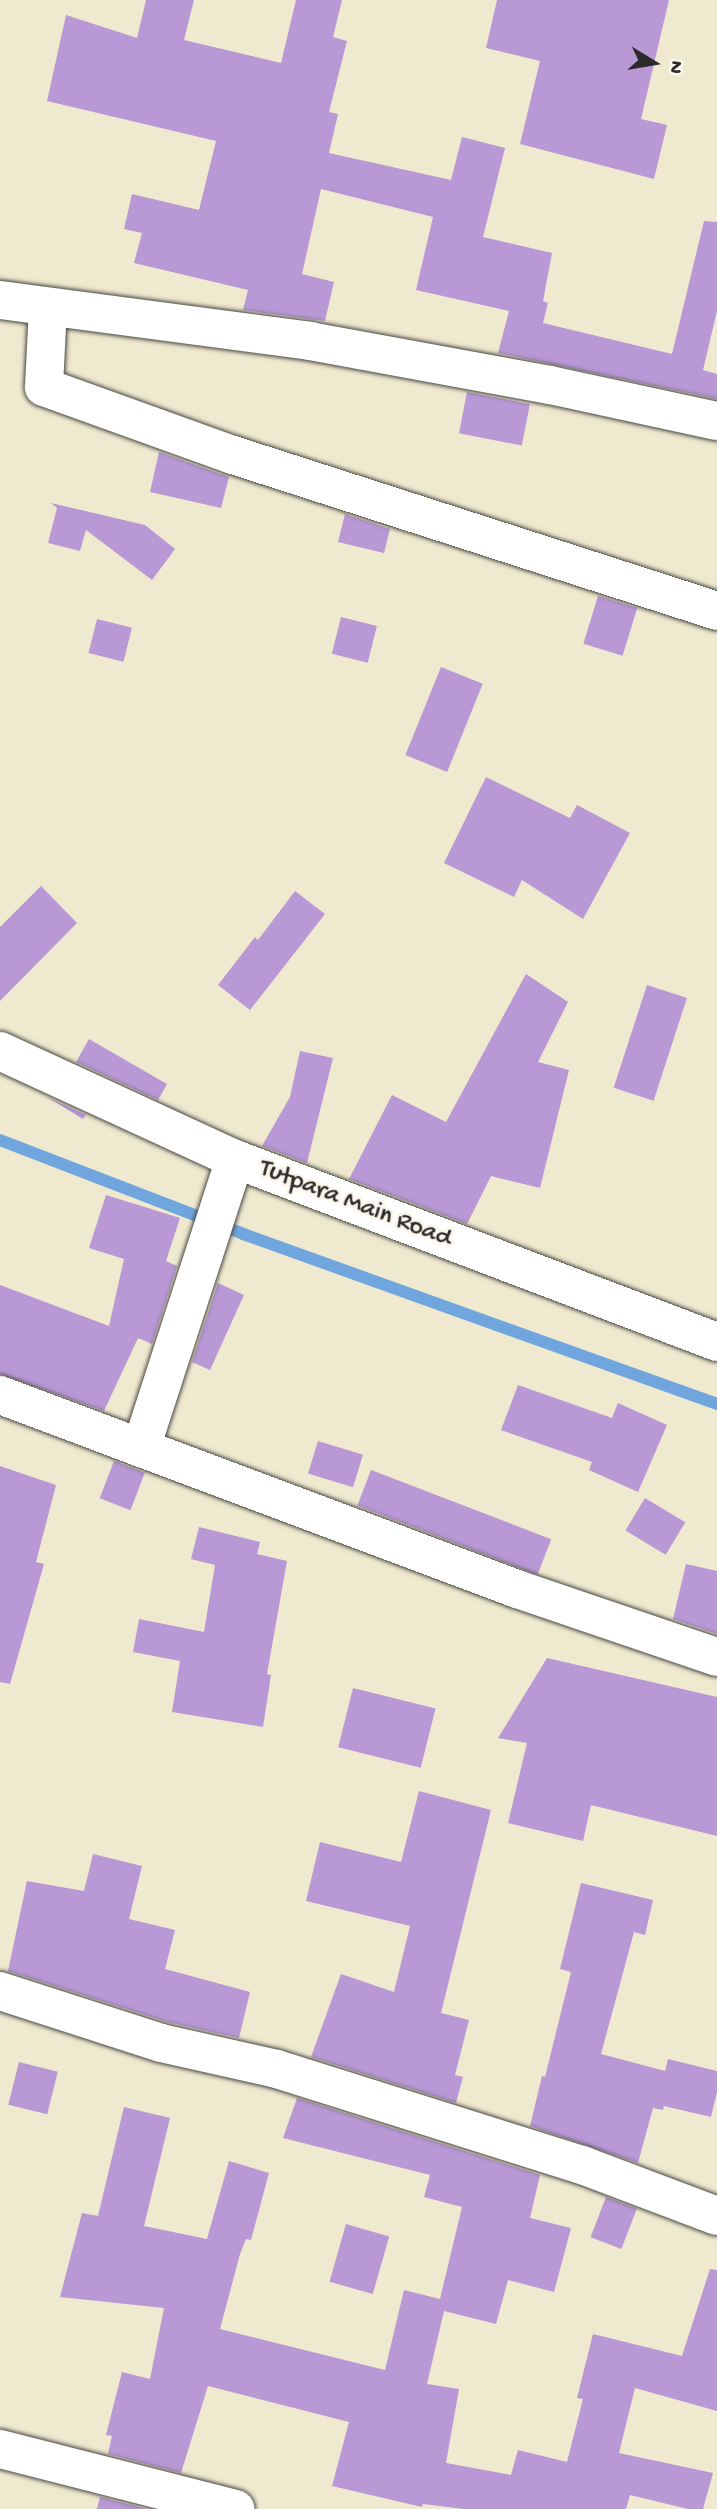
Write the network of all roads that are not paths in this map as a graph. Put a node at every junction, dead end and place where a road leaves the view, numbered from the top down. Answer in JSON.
{"nodes":[{"id":1,"x":0,"y":300,"type":"edge"},
{"id":2,"x":48,"y":307,"type":"junction"},
{"id":3,"x":717,"y":421,"type":"edge"},
{"id":4,"x":717,"y":611,"type":"edge"},
{"id":5,"x":0,"y":1051,"type":"edge"},
{"id":6,"x":235,"y":1159,"type":"junction"},
{"id":7,"x":717,"y":1342,"type":"edge"},
{"id":8,"x":0,"y":1395,"type":"edge"},
{"id":9,"x":141,"y":1448,"type":"junction"},
{"id":10,"x":717,"y":1657,"type":"edge"},
{"id":11,"x":0,"y":1991,"type":"edge"},
{"id":12,"x":717,"y":2216,"type":"edge"},
{"id":13,"x":0,"y":2449,"type":"edge"},
{"id":14,"x":235,"y":2509,"type":"edge"}],
"edges":[{"from":1,"to":2,"type":"street"},
{"from":2,"to":3,"type":"street"},
{"from":2,"to":4,"type":"street"},
{"from":5,"to":6,"type":"street","name":"Tutpara Main Road"},
{"from":6,"to":7,"type":"street","name":"Tutpara Main Road"},
{"from":6,"to":9,"type":"street"},
{"from":8,"to":9,"type":"street"},
{"from":9,"to":10,"type":"street"},
{"from":11,"to":12,"type":"street"},
{"from":13,"to":14,"type":"street"}]}
